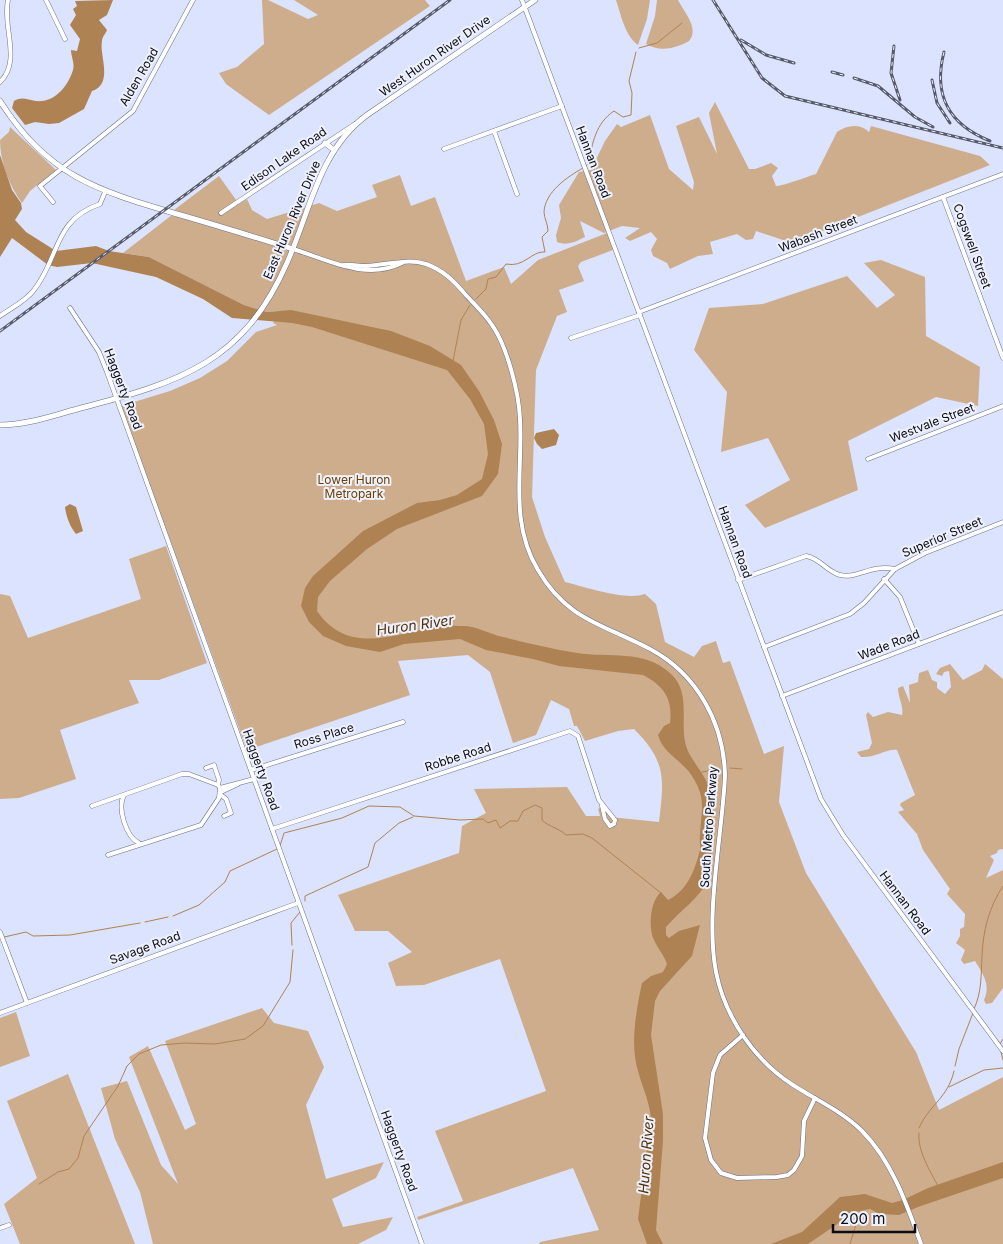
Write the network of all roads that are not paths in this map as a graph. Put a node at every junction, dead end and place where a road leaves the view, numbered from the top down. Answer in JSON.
{"nodes":[{"id":1,"x":8,"y":0,"type":"edge"},
{"id":2,"x":46,"y":0,"type":"edge"},
{"id":3,"x":193,"y":0,"type":"edge"},
{"id":4,"x":522,"y":0,"type":"edge"},
{"id":5,"x":535,"y":0,"type":"edge"},
{"id":6,"x":525,"y":7,"type":"junction"},
{"id":7,"x":65,"y":39,"type":"dead end"},
{"id":8,"x":0,"y":82,"type":"edge"},
{"id":9,"x":0,"y":101,"type":"edge"},
{"id":10,"x":562,"y":106,"type":"junction"},
{"id":11,"x":358,"y":122,"type":"joint"},
{"id":12,"x":494,"y":130,"type":"junction"},
{"id":13,"x":338,"y":138,"type":"junction"},
{"id":14,"x":325,"y":143,"type":"junction"},
{"id":15,"x":444,"y":149,"type":"dead end"},
{"id":16,"x":334,"y":150,"type":"junction"},
{"id":17,"x":62,"y":168,"type":"junction"},
{"id":18,"x":1003,"y":174,"type":"edge"},
{"id":19,"x":105,"y":192,"type":"junction"},
{"id":20,"x":517,"y":194,"type":"dead end"},
{"id":21,"x":943,"y":198,"type":"junction"},
{"id":22,"x":53,"y":202,"type":"dead end"},
{"id":23,"x":221,"y":213,"type":"dead end"},
{"id":24,"x":293,"y":249,"type":"junction"},
{"id":25,"x":70,"y":308,"type":"dead end"},
{"id":26,"x":640,"y":314,"type":"junction"},
{"id":27,"x":0,"y":316,"type":"edge"},
{"id":28,"x":571,"y":338,"type":"dead end"},
{"id":29,"x":1003,"y":358,"type":"edge"},
{"id":30,"x":117,"y":398,"type":"junction"},
{"id":31,"x":1003,"y":406,"type":"edge"},
{"id":32,"x":0,"y":425,"type":"edge"},
{"id":33,"x":868,"y":459,"type":"dead end"},
{"id":34,"x":1003,"y":522,"type":"edge"},
{"id":35,"x":895,"y":569,"type":"junction"},
{"id":36,"x":735,"y":572,"type":"junction"},
{"id":37,"x":746,"y":576,"type":"junction"},
{"id":38,"x":738,"y":580,"type":"junction"},
{"id":39,"x":884,"y":580,"type":"junction"},
{"id":40,"x":1003,"y":612,"type":"edge"},
{"id":41,"x":919,"y":644,"type":"junction"},
{"id":42,"x":764,"y":648,"type":"junction"},
{"id":43,"x":782,"y":696,"type":"junction"},
{"id":44,"x":402,"y":722,"type":"dead end"},
{"id":45,"x":206,"y":768,"type":"dead end"},
{"id":46,"x":251,"y":770,"type":"junction"},
{"id":47,"x":254,"y":779,"type":"junction"},
{"id":48,"x":220,"y":790,"type":"junction"},
{"id":49,"x":124,"y":796,"type":"junction"},
{"id":50,"x":92,"y":806,"type":"dead end"},
{"id":51,"x":602,"y":806,"type":"junction"},
{"id":52,"x":224,"y":816,"type":"dead end"},
{"id":53,"x":272,"y":829,"type":"junction"},
{"id":54,"x":139,"y":843,"type":"junction"},
{"id":55,"x":108,"y":855,"type":"dead end"},
{"id":56,"x":298,"y":903,"type":"junction"},
{"id":57,"x":0,"y":932,"type":"edge"},
{"id":58,"x":27,"y":1003,"type":"junction"},
{"id":59,"x":0,"y":1013,"type":"edge"},
{"id":60,"x":743,"y":1035,"type":"junction"},
{"id":61,"x":1003,"y":1051,"type":"edge"},
{"id":62,"x":815,"y":1098,"type":"junction"},
{"id":63,"x":8,"y":1225,"type":"dead end"},
{"id":64,"x":0,"y":1228,"type":"edge"},
{"id":65,"x":422,"y":1244,"type":"edge"},
{"id":66,"x":921,"y":1244,"type":"edge"}],
"edges":[{"from":1,"to":8,"type":"street"},
{"from":2,"to":7,"type":"street"},
{"from":3,"to":17,"type":"street","name":"Alden Road"},
{"from":4,"to":6,"type":"street","name":"Hannan Road"},
{"from":5,"to":6,"type":"main road","name":"West Huron River Drive"},
{"from":6,"to":10,"type":"street","name":"Hannan Road"},
{"from":6,"to":11,"type":"main road","name":"West Huron River Drive"},
{"from":9,"to":17,"type":"main road"},
{"from":10,"to":12,"type":"street"},
{"from":10,"to":26,"type":"street","name":"Hannan Road"},
{"from":11,"to":13,"type":"main road","name":"East Huron River Drive"},
{"from":12,"to":15,"type":"street"},
{"from":12,"to":20,"type":"street"},
{"from":13,"to":14,"type":"street","name":"Edison Lake Road"},
{"from":13,"to":16,"type":"main road","name":"East Huron River Drive"},
{"from":14,"to":16,"type":"main road"},
{"from":14,"to":23,"type":"street","name":"Edison Lake Road"},
{"from":16,"to":24,"type":"main road","name":"East Huron River Drive"},
{"from":17,"to":19,"type":"main road"},
{"from":17,"to":22,"type":"street","name":"Alden Road"},
{"from":18,"to":21,"type":"street","name":"Wabash Street"},
{"from":19,"to":24,"type":"main road"},
{"from":19,"to":27,"type":"street"},
{"from":21,"to":26,"type":"street","name":"Wabash Street"},
{"from":21,"to":29,"type":"street","name":"Cogswell Street"},
{"from":24,"to":30,"type":"main road","name":"East Huron River Drive"},
{"from":24,"to":60,"type":"street","name":"South Metro Parkway"},
{"from":25,"to":30,"type":"street","name":"Haggerty Road"},
{"from":26,"to":28,"type":"street","name":"Wabash Street"},
{"from":26,"to":36,"type":"street","name":"Hannan Road"},
{"from":30,"to":32,"type":"main road","name":"East Huron River Drive"},
{"from":30,"to":46,"type":"street","name":"Haggerty Road"},
{"from":31,"to":33,"type":"street","name":"Westvale Street"},
{"from":34,"to":35,"type":"street","name":"Superior Street"},
{"from":35,"to":37,"type":"street"},
{"from":35,"to":39,"type":"street","name":"Superior Street"},
{"from":36,"to":37,"type":"street"},
{"from":36,"to":38,"type":"street","name":"Hannan Road"},
{"from":37,"to":38,"type":"street"},
{"from":38,"to":42,"type":"street","name":"Hannan Road"},
{"from":39,"to":41,"type":"street"},
{"from":39,"to":42,"type":"street","name":"Superior Street"},
{"from":40,"to":41,"type":"street","name":"Wade Road"},
{"from":41,"to":43,"type":"street","name":"Wade Road"},
{"from":42,"to":43,"type":"street","name":"Hannan Road"},
{"from":43,"to":61,"type":"street","name":"Hannan Road"},
{"from":44,"to":46,"type":"street","name":"Ross Place"},
{"from":45,"to":48,"type":"street"},
{"from":46,"to":47,"type":"street","name":"Haggerty Road"},
{"from":47,"to":48,"type":"street"},
{"from":47,"to":53,"type":"street","name":"Haggerty Road"},
{"from":48,"to":49,"type":"street"},
{"from":48,"to":52,"type":"street"},
{"from":48,"to":54,"type":"street"},
{"from":49,"to":50,"type":"street"},
{"from":49,"to":54,"type":"street"},
{"from":51,"to":51,"type":"street","name":"Robbe Road"},
{"from":51,"to":53,"type":"street","name":"Robbe Road"},
{"from":53,"to":56,"type":"street","name":"Haggerty Road"},
{"from":54,"to":55,"type":"street"},
{"from":56,"to":58,"type":"street","name":"Savage Road"},
{"from":56,"to":65,"type":"street","name":"Haggerty Road"},
{"from":57,"to":58,"type":"street"},
{"from":58,"to":59,"type":"street","name":"Savage Road"},
{"from":60,"to":62,"type":"street","name":"South Metro Parkway"},
{"from":60,"to":62,"type":"street"},
{"from":62,"to":66,"type":"street","name":"South Metro Parkway"},
{"from":63,"to":64,"type":"street"}]}
